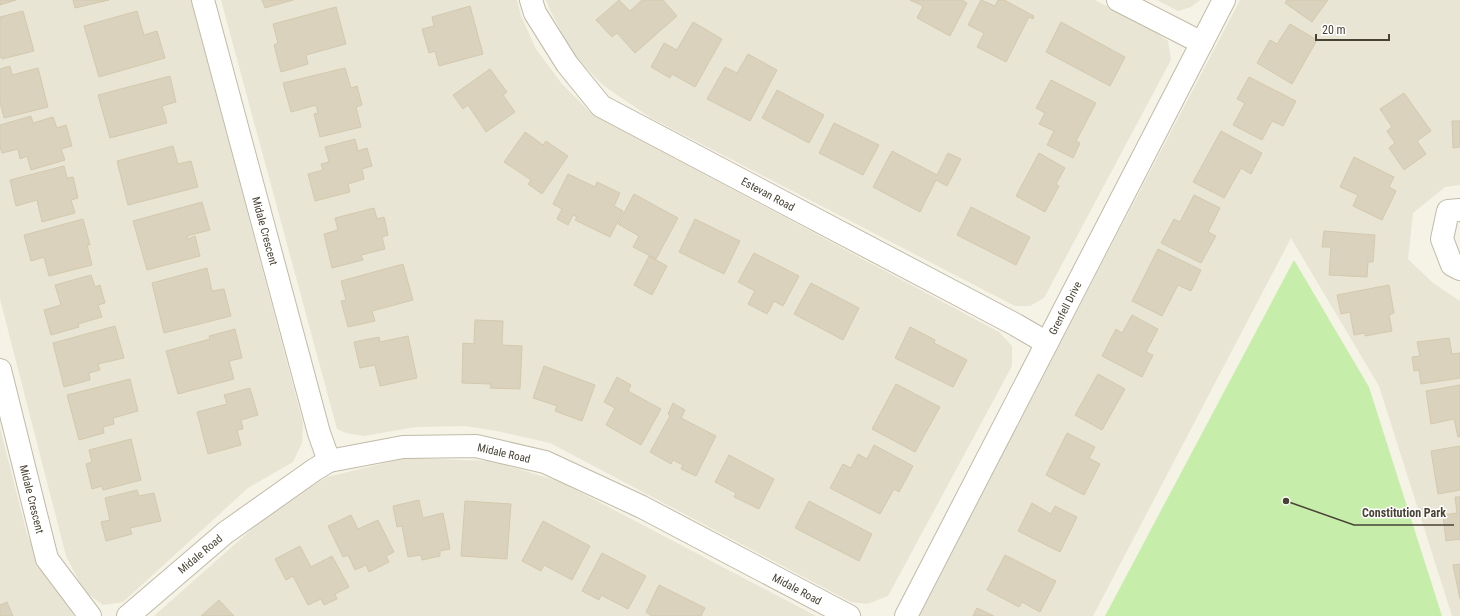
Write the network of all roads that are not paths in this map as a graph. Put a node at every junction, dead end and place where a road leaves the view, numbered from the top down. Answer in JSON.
{"nodes":[{"id":1,"x":203,"y":0,"type":"edge"},
{"id":2,"x":531,"y":0,"type":"edge"},
{"id":3,"x":1118,"y":0,"type":"edge"},
{"id":4,"x":1224,"y":0,"type":"edge"},
{"id":5,"x":1202,"y":43,"type":"junction"},
{"id":6,"x":1460,"y":210,"type":"edge"},
{"id":7,"x":1460,"y":268,"type":"edge"},
{"id":8,"x":1047,"y":343,"type":"junction"},
{"id":9,"x":0,"y":370,"type":"edge"},
{"id":10,"x":330,"y":461,"type":"junction"},
{"id":11,"x":90,"y":616,"type":"edge"},
{"id":12,"x":128,"y":616,"type":"edge"},
{"id":13,"x":849,"y":616,"type":"edge"},
{"id":14,"x":906,"y":616,"type":"edge"}],
"edges":[{"from":1,"to":10,"type":"street","name":"Midale Crescent"},
{"from":2,"to":8,"type":"street","name":"Estevan Road"},
{"from":3,"to":5,"type":"street"},
{"from":4,"to":5,"type":"street","name":"Grenfell Drive"},
{"from":5,"to":8,"type":"street","name":"Grenfell Drive"},
{"from":6,"to":7,"type":"street"},
{"from":8,"to":14,"type":"street","name":"Grenfell Drive"},
{"from":9,"to":11,"type":"street","name":"Midale Crescent"},
{"from":10,"to":12,"type":"street","name":"Midale Road"},
{"from":10,"to":13,"type":"street","name":"Midale Road"}]}
